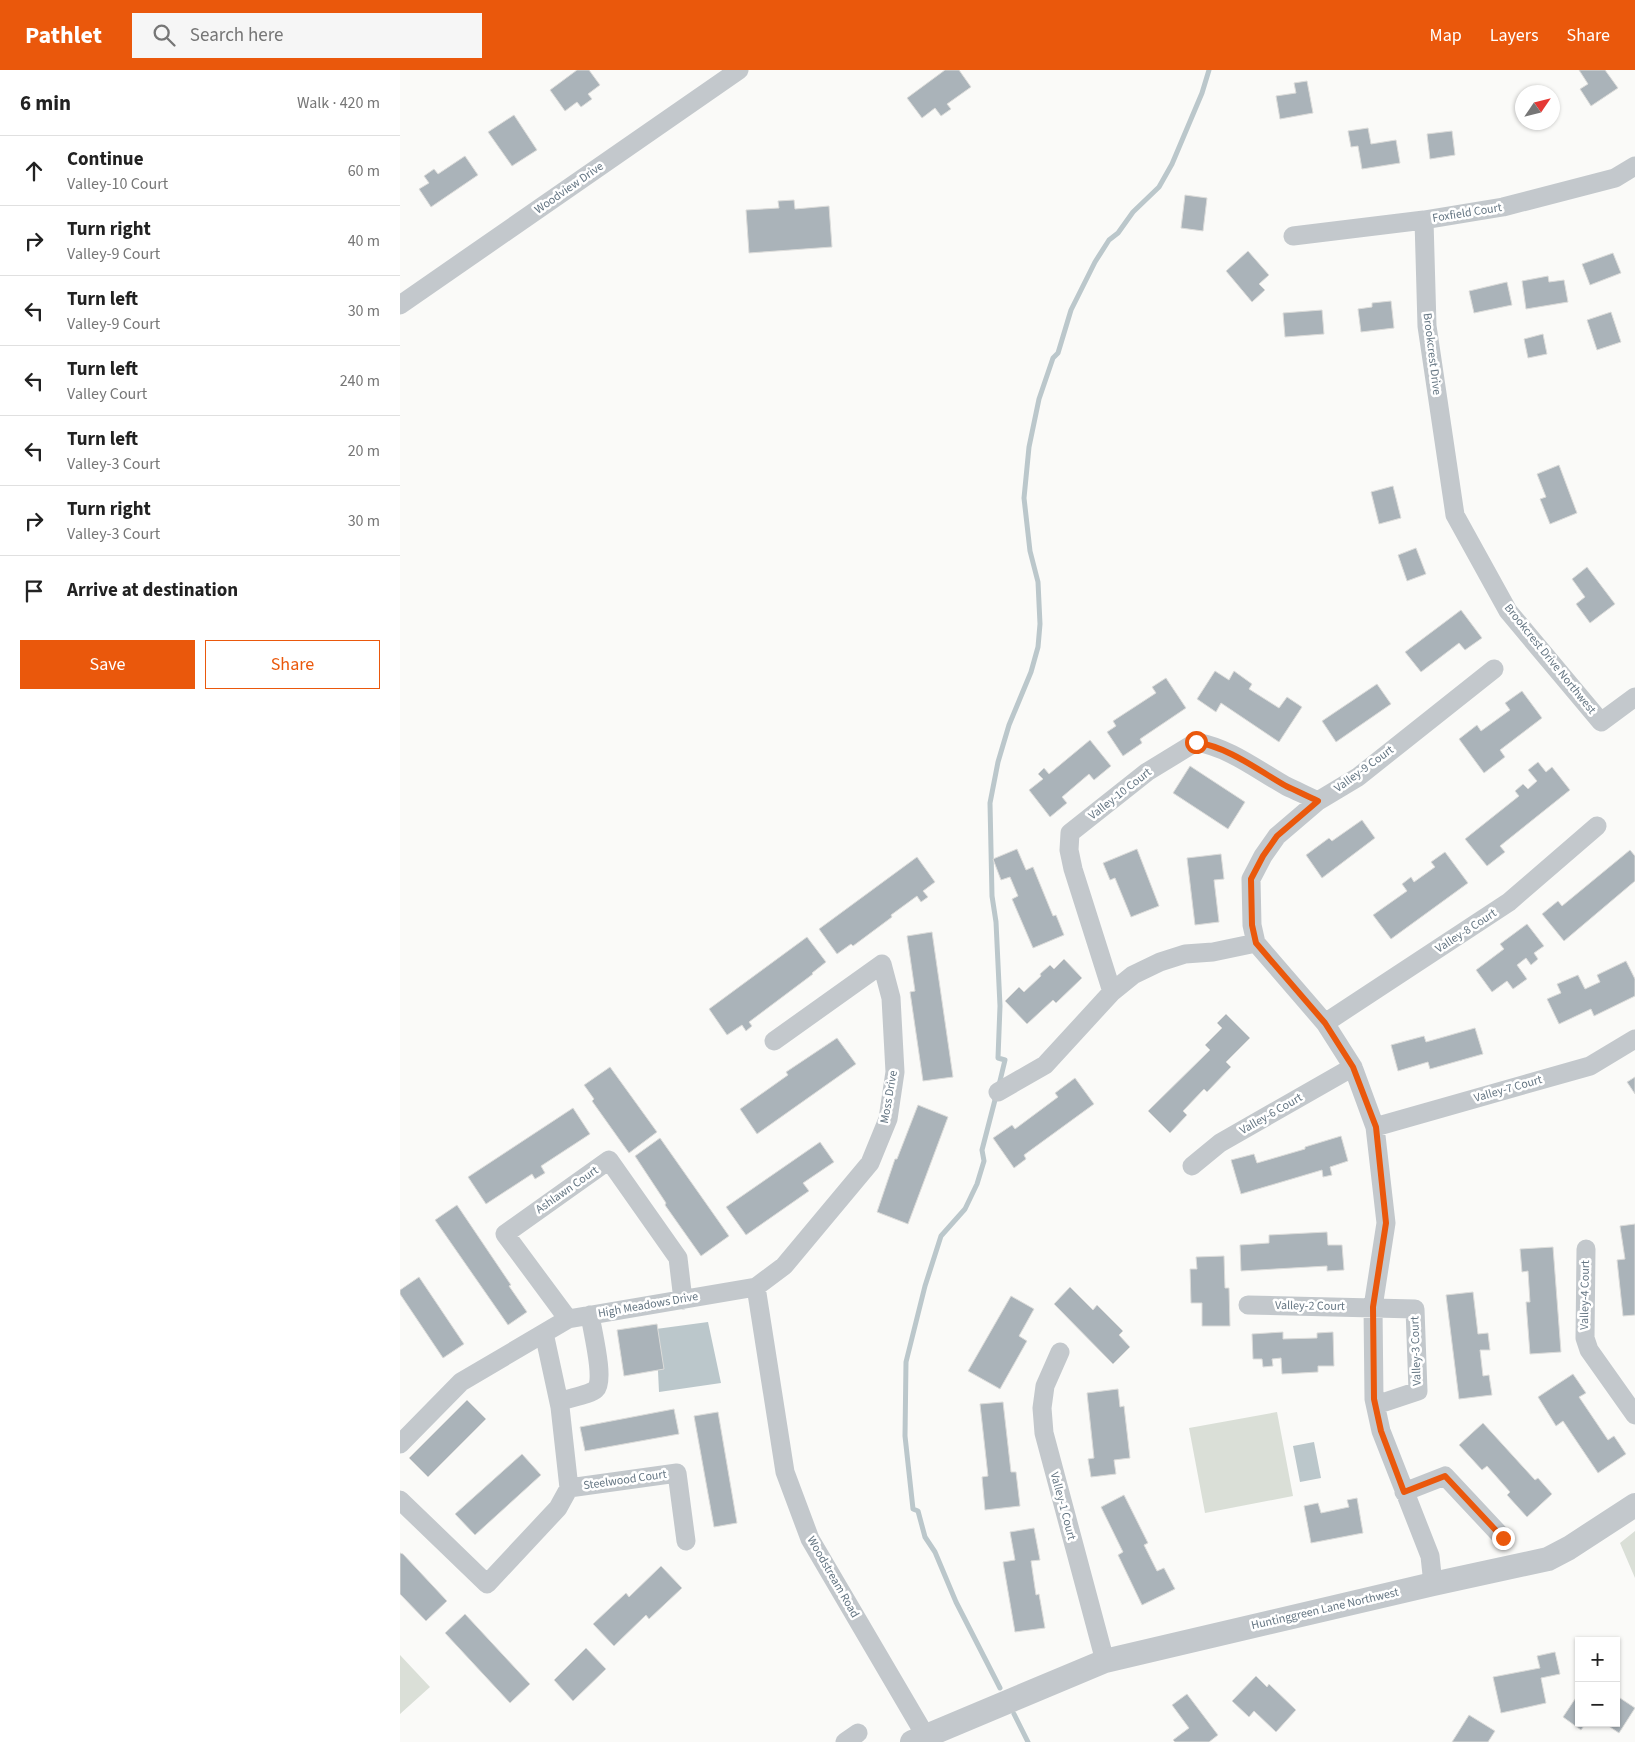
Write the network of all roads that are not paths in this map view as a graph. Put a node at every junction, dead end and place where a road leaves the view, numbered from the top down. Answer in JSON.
{"nodes":[{"id":1,"x":739,"y":70,"type":"edge"},
{"id":2,"x":1635,"y":166,"type":"edge"},
{"id":3,"x":1424,"y":220,"type":"junction"},
{"id":4,"x":1293,"y":236,"type":"dead end"},
{"id":5,"x":400,"y":305,"type":"edge"},
{"id":6,"x":1447,"y":456,"type":"joint"},
{"id":7,"x":1494,"y":669,"type":"dead end"},
{"id":8,"x":1635,"y":697,"type":"edge"},
{"id":9,"x":1318,"y":801,"type":"junction"},
{"id":10,"x":1597,"y":826,"type":"dead end"},
{"id":11,"x":1256,"y":943,"type":"junction"},
{"id":12,"x":1112,"y":992,"type":"junction"},
{"id":13,"x":1325,"y":1023,"type":"junction"},
{"id":14,"x":1635,"y":1039,"type":"edge"},
{"id":15,"x":774,"y":1041,"type":"dead end"},
{"id":16,"x":1353,"y":1067,"type":"junction"},
{"id":17,"x":998,"y":1092,"type":"dead end"},
{"id":18,"x":1376,"y":1127,"type":"junction"},
{"id":19,"x":1192,"y":1166,"type":"dead end"},
{"id":20,"x":1586,"y":1250,"type":"dead end"},
{"id":21,"x":756,"y":1287,"type":"junction"},
{"id":22,"x":683,"y":1300,"type":"junction"},
{"id":23,"x":1248,"y":1305,"type":"dead end"},
{"id":24,"x":1373,"y":1307,"type":"junction"},
{"id":25,"x":590,"y":1316,"type":"junction"},
{"id":26,"x":568,"y":1319,"type":"junction"},
{"id":27,"x":544,"y":1333,"type":"junction"},
{"id":28,"x":1060,"y":1352,"type":"dead end"},
{"id":29,"x":558,"y":1402,"type":"junction"},
{"id":30,"x":1376,"y":1405,"type":"junction"},
{"id":31,"x":1635,"y":1415,"type":"edge"},
{"id":32,"x":400,"y":1444,"type":"edge"},
{"id":33,"x":569,"y":1488,"type":"junction"},
{"id":34,"x":1404,"y":1492,"type":"junction"},
{"id":35,"x":400,"y":1500,"type":"edge"},
{"id":36,"x":1635,"y":1505,"type":"edge"},
{"id":37,"x":1503,"y":1538,"type":"dead end"},
{"id":38,"x":686,"y":1541,"type":"dead end"},
{"id":39,"x":1433,"y":1584,"type":"junction"},
{"id":40,"x":1105,"y":1661,"type":"junction"},
{"id":41,"x":918,"y":1738,"type":"edge"}],
"edges":[{"from":1,"to":5,"type":"street","name":"Woodview Drive"},
{"from":2,"to":3,"type":"street","name":"Foxfield Court"},
{"from":3,"to":4,"type":"street","name":"Foxfield Court"},
{"from":3,"to":6,"type":"street","name":"Brookcrest Drive"},
{"from":6,"to":8,"type":"street","name":"Brookcrest Drive Northwest"},
{"from":7,"to":9,"type":"street","name":"Valley-9 Court"},
{"from":9,"to":11,"type":"street","name":"Valley-9 Court"},
{"from":9,"to":12,"type":"street","name":"Valley-10 Court"},
{"from":10,"to":13,"type":"street","name":"Valley-8 Court"},
{"from":11,"to":12,"type":"street"},
{"from":11,"to":13,"type":"street"},
{"from":12,"to":17,"type":"street"},
{"from":13,"to":16,"type":"street"},
{"from":14,"to":18,"type":"street","name":"Valley-7 Court"},
{"from":15,"to":21,"type":"street","name":"Moss Drive"},
{"from":16,"to":18,"type":"street"},
{"from":16,"to":19,"type":"street","name":"Valley-6 Court"},
{"from":18,"to":24,"type":"street"},
{"from":20,"to":31,"type":"street","name":"Valley-4 Court"},
{"from":21,"to":22,"type":"street","name":"High Meadows Drive"},
{"from":21,"to":41,"type":"street","name":"Woodstream Road"},
{"from":22,"to":25,"type":"street","name":"High Meadows Drive"},
{"from":22,"to":26,"type":"street","name":"Ashlawn Court"},
{"from":23,"to":24,"type":"street","name":"Valley-2 Court"},
{"from":24,"to":30,"type":"street"},
{"from":24,"to":30,"type":"street","name":"Valley-3 Court"},
{"from":25,"to":26,"type":"street","name":"High Meadows Drive"},
{"from":25,"to":29,"type":"street"},
{"from":26,"to":27,"type":"street","name":"High Meadows Drive"},
{"from":27,"to":29,"type":"street"},
{"from":27,"to":32,"type":"street","name":"High Meadows Drive"},
{"from":28,"to":40,"type":"street","name":"Valley-1 Court"},
{"from":29,"to":33,"type":"street"},
{"from":30,"to":34,"type":"street"},
{"from":33,"to":35,"type":"street","name":"Steelwood Court"},
{"from":33,"to":38,"type":"street","name":"Steelwood Court"},
{"from":34,"to":37,"type":"street"},
{"from":34,"to":39,"type":"street"},
{"from":36,"to":39,"type":"street","name":"Huntinggreen Lane Northwest"},
{"from":39,"to":40,"type":"street","name":"Huntinggreen Lane Northwest"},
{"from":40,"to":41,"type":"street","name":"Huntinggreen Lane Northwest"}]}
